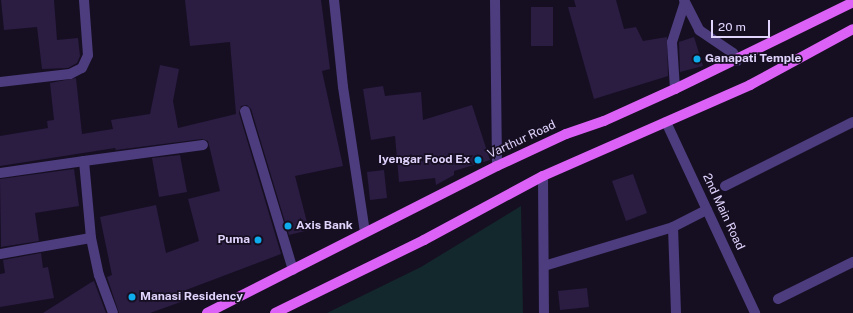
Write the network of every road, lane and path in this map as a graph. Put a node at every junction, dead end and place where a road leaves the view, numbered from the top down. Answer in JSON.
{"nodes":[{"id":1,"x":84,"y":0,"type":"edge"},
{"id":2,"x":334,"y":0,"type":"edge"},
{"id":3,"x":496,"y":0,"type":"edge"},
{"id":4,"x":684,"y":2,"type":"edge"},
{"id":5,"x":853,"y":2,"type":"edge"},
{"id":6,"x":853,"y":29,"type":"edge"},
{"id":7,"x":737,"y":60,"type":"junction"},
{"id":8,"x":0,"y":82,"type":"edge"},
{"id":9,"x":675,"y":89,"type":"junction"},
{"id":10,"x":245,"y":111,"type":"dead end"},
{"id":11,"x":666,"y":122,"type":"junction"},
{"id":12,"x":853,"y":122,"type":"edge"},
{"id":13,"x":203,"y":145,"type":"dead end"},
{"id":14,"x":84,"y":161,"type":"junction"},
{"id":15,"x":497,"y":166,"type":"junction"},
{"id":16,"x":0,"y":173,"type":"edge"},
{"id":17,"x":543,"y":176,"type":"junction"},
{"id":18,"x":725,"y":186,"type":"dead end"},
{"id":19,"x":707,"y":210,"type":"junction"},
{"id":20,"x":673,"y":226,"type":"junction"},
{"id":21,"x":365,"y":232,"type":"junction"},
{"id":22,"x":91,"y":238,"type":"junction"},
{"id":23,"x":0,"y":254,"type":"edge"},
{"id":24,"x":853,"y":262,"type":"edge"},
{"id":25,"x":544,"y":266,"type":"junction"},
{"id":26,"x":293,"y":270,"type":"junction"},
{"id":27,"x":778,"y":299,"type":"dead end"},
{"id":28,"x":113,"y":313,"type":"edge"},
{"id":29,"x":206,"y":313,"type":"edge"},
{"id":30,"x":275,"y":313,"type":"edge"},
{"id":31,"x":544,"y":313,"type":"edge"},
{"id":32,"x":676,"y":313,"type":"edge"},
{"id":33,"x":755,"y":313,"type":"edge"}],
"edges":[{"from":1,"to":8,"type":"street"},
{"from":2,"to":21,"type":"street"},
{"from":3,"to":15,"type":"street"},
{"from":4,"to":7,"type":"street"},
{"from":4,"to":9,"type":"street"},
{"from":5,"to":7,"type":"main road","name":"Varthur Road"},
{"from":6,"to":11,"type":"main road"},
{"from":7,"to":9,"type":"main road","name":"Varthur Road"},
{"from":9,"to":15,"type":"main road","name":"Varthur Road"},
{"from":10,"to":26,"type":"street"},
{"from":11,"to":17,"type":"main road"},
{"from":11,"to":19,"type":"street","name":"2nd Main Road"},
{"from":12,"to":18,"type":"street"},
{"from":13,"to":14,"type":"street"},
{"from":14,"to":16,"type":"street"},
{"from":14,"to":22,"type":"street"},
{"from":15,"to":21,"type":"main road","name":"Varthur Road"},
{"from":17,"to":25,"type":"street"},
{"from":17,"to":30,"type":"main road"},
{"from":19,"to":20,"type":"street"},
{"from":19,"to":33,"type":"street","name":"2nd Main Road"},
{"from":20,"to":25,"type":"street"},
{"from":20,"to":32,"type":"street"},
{"from":21,"to":26,"type":"main road","name":"Varthur Road"},
{"from":22,"to":23,"type":"street"},
{"from":22,"to":28,"type":"street"},
{"from":24,"to":27,"type":"street"},
{"from":25,"to":31,"type":"street"},
{"from":26,"to":29,"type":"main road","name":"Varthur Road"}]}
